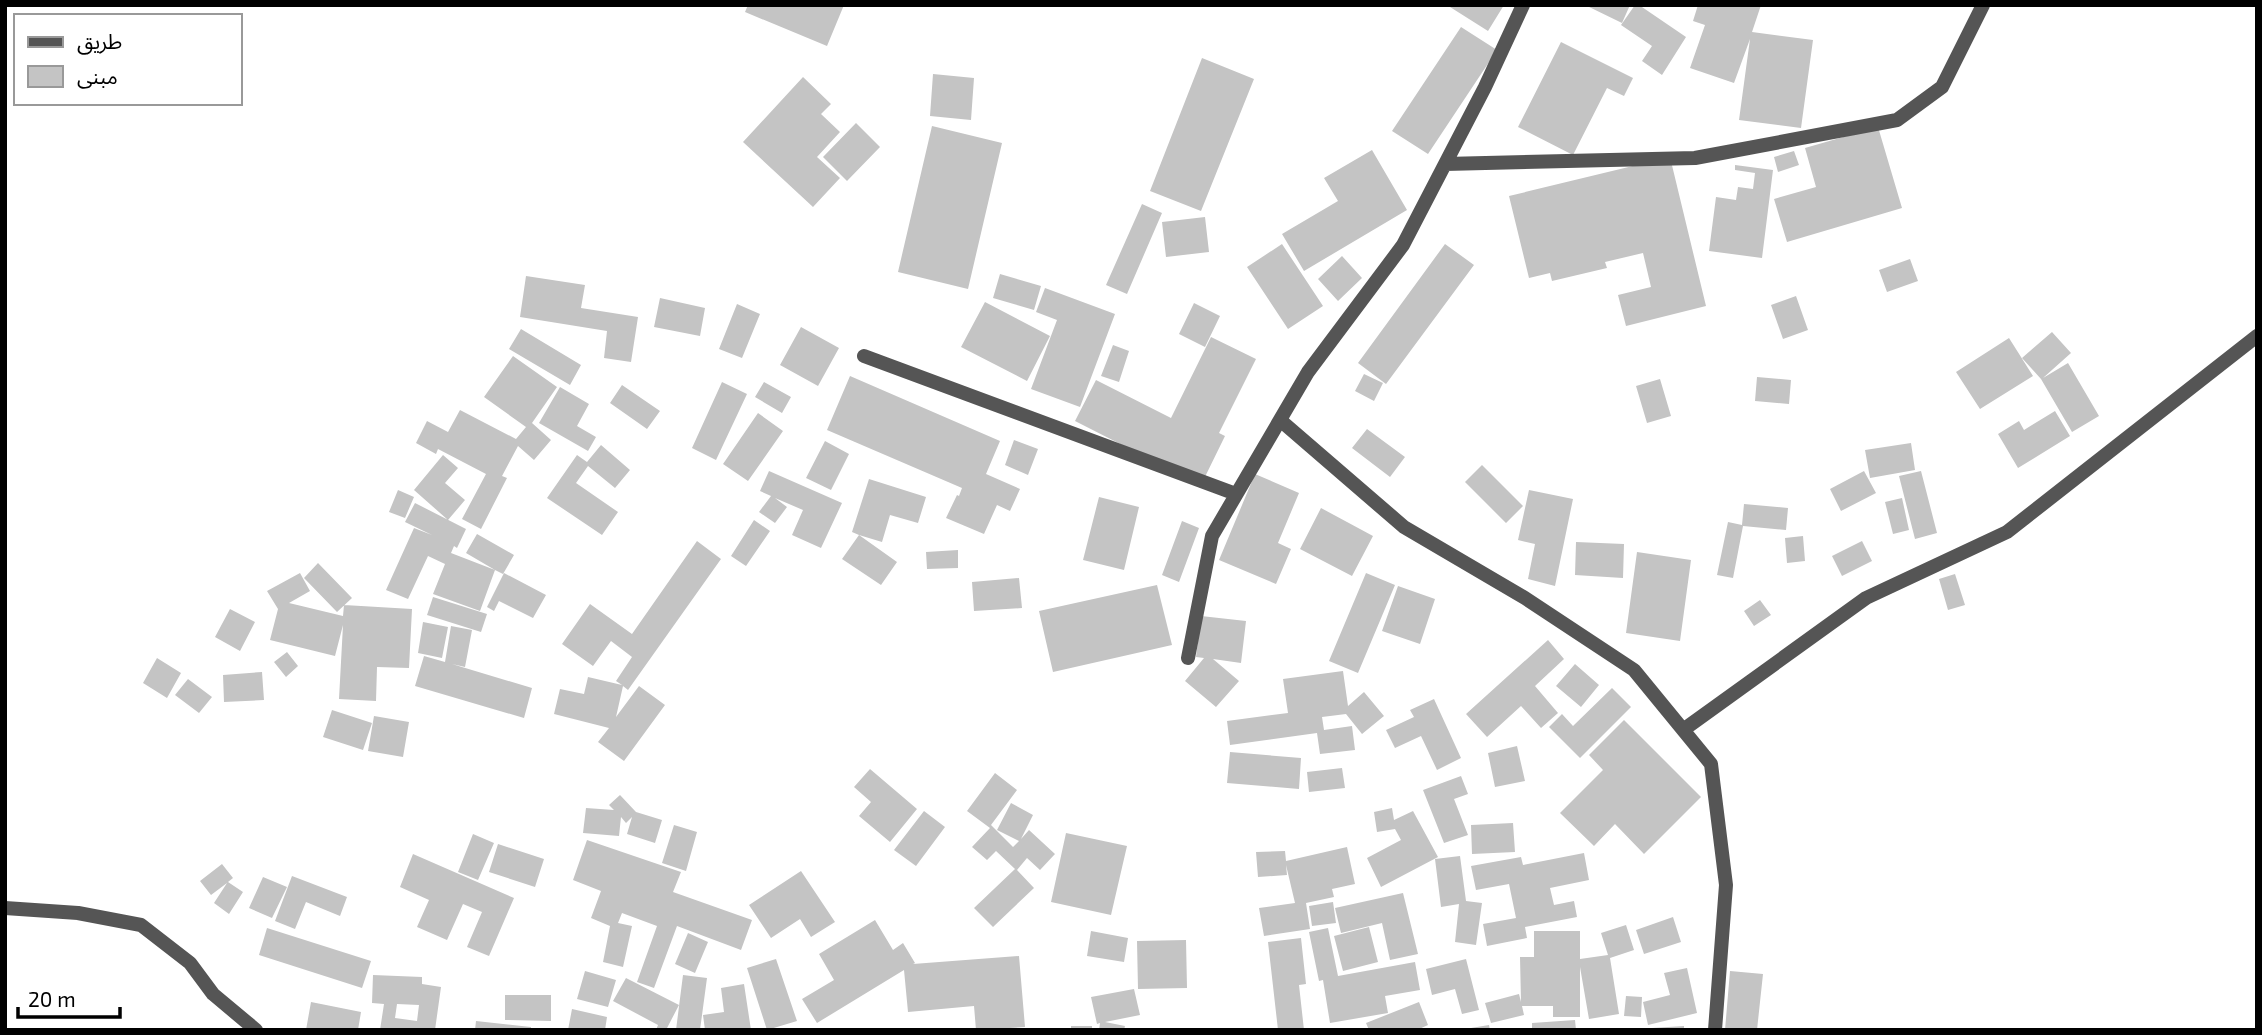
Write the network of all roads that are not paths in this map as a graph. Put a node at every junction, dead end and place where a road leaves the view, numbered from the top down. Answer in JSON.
{"nodes":[{"id":1,"x":1523,"y":5,"type":"edge"},
{"id":2,"x":1983,"y":5,"type":"edge"},
{"id":3,"x":1445,"y":164,"type":"junction"},
{"id":4,"x":2257,"y":336,"type":"edge"},
{"id":5,"x":864,"y":356,"type":"dead end"},
{"id":6,"x":1280,"y":420,"type":"junction"},
{"id":7,"x":1236,"y":494,"type":"junction"},
{"id":8,"x":1188,"y":657,"type":"dead end"},
{"id":9,"x":1683,"y":730,"type":"junction"},
{"id":10,"x":5,"y":908,"type":"edge"},
{"id":11,"x":256,"y":1030,"type":"edge"},
{"id":12,"x":1714,"y":1030,"type":"edge"}],
"edges":[{"from":1,"to":3,"type":"street"},
{"from":2,"to":3,"type":"street"},
{"from":3,"to":6,"type":"street"},
{"from":4,"to":9,"type":"street"},
{"from":5,"to":7,"type":"street"},
{"from":6,"to":7,"type":"street"},
{"from":6,"to":9,"type":"street"},
{"from":7,"to":8,"type":"street"},
{"from":9,"to":12,"type":"street"},
{"from":10,"to":11,"type":"street"}]}
